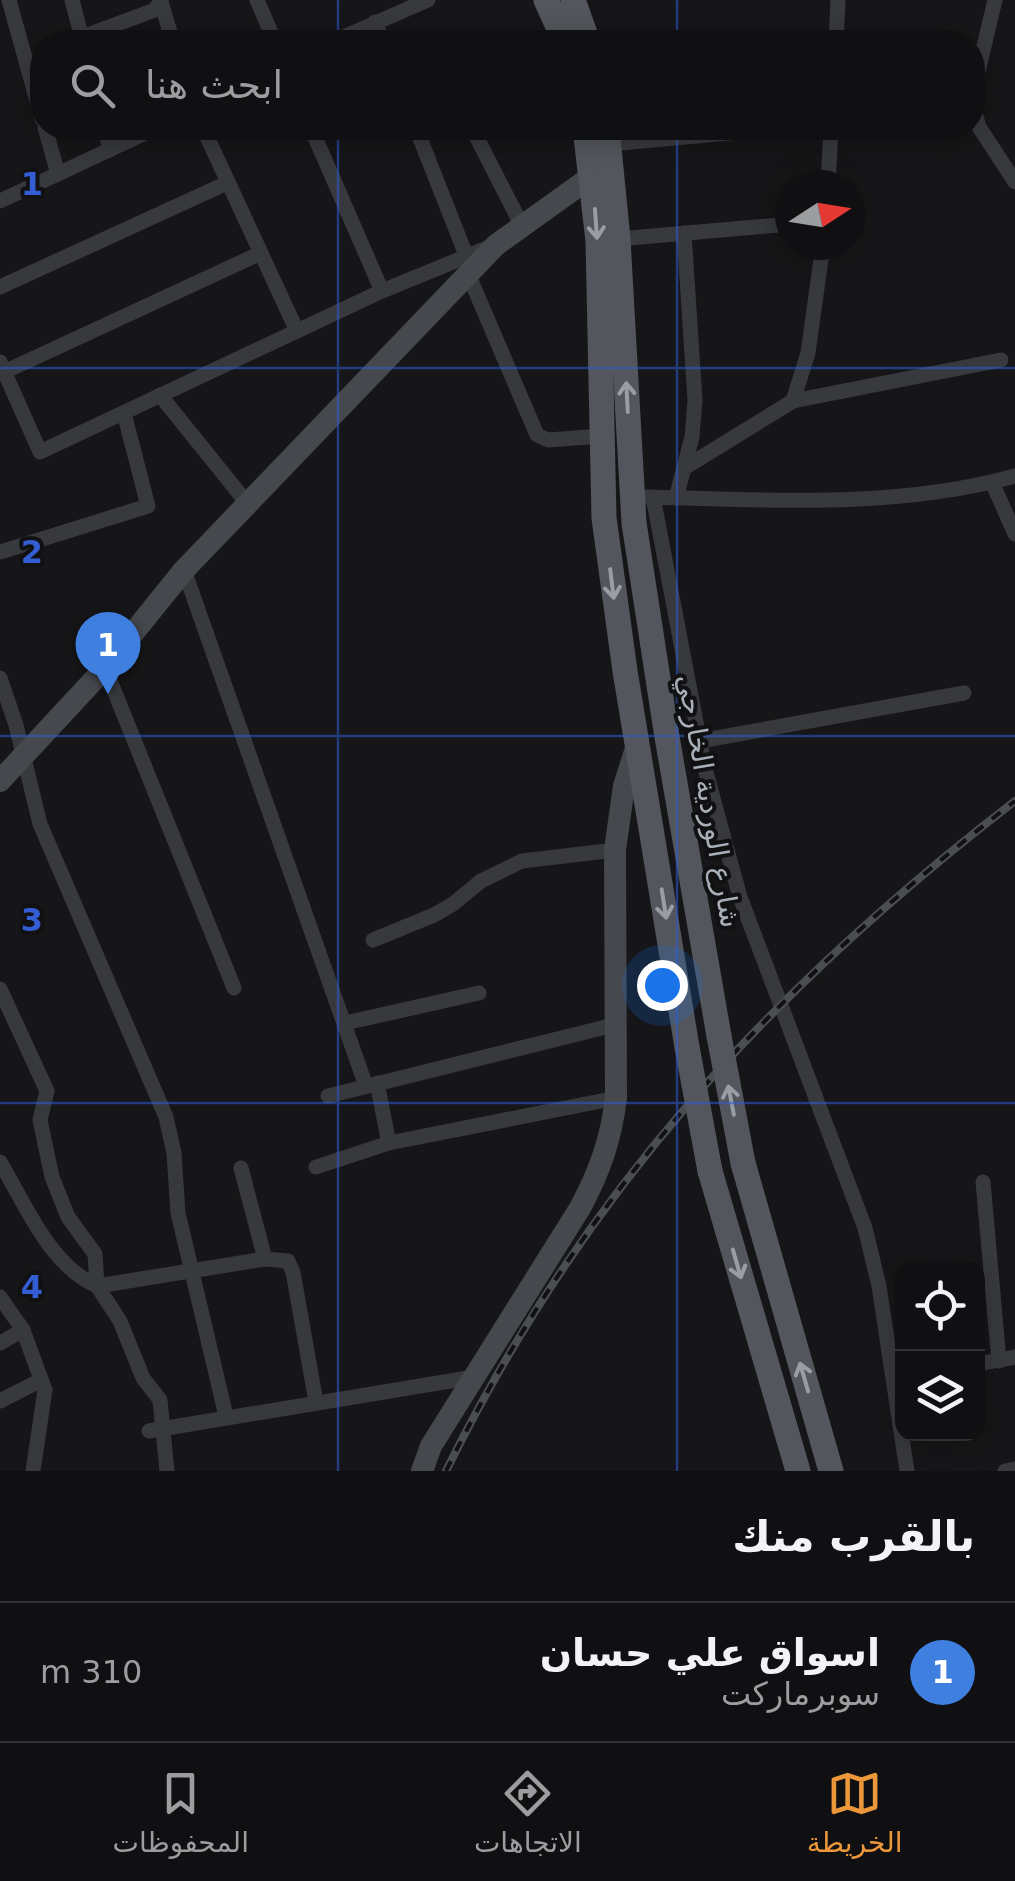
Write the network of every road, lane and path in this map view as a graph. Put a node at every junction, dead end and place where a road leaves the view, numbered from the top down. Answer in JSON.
{"nodes":[{"id":1,"x":9,"y":0,"type":"edge"},
{"id":2,"x":72,"y":0,"type":"edge"},
{"id":3,"x":258,"y":0,"type":"edge"},
{"id":4,"x":428,"y":0,"type":"edge"},
{"id":5,"x":546,"y":0,"type":"edge"},
{"id":6,"x":573,"y":0,"type":"edge"},
{"id":7,"x":838,"y":0,"type":"edge"},
{"id":8,"x":994,"y":0,"type":"edge"},
{"id":9,"x":161,"y":1,"type":"edge"},
{"id":10,"x":374,"y":22,"type":"junction"},
{"id":11,"x":80,"y":30,"type":"edge"},
{"id":12,"x":107,"y":30,"type":"edge"},
{"id":13,"x":169,"y":30,"type":"edge"},
{"id":14,"x":270,"y":30,"type":"edge"},
{"id":15,"x":357,"y":30,"type":"edge"},
{"id":16,"x":377,"y":30,"type":"edge"},
{"id":17,"x":560,"y":30,"type":"edge"},
{"id":18,"x":584,"y":30,"type":"edge"},
{"id":19,"x":837,"y":30,"type":"edge"},
{"id":20,"x":985,"y":41,"type":"edge"},
{"id":21,"x":30,"y":76,"type":"edge"},
{"id":22,"x":985,"y":136,"type":"edge"},
{"id":23,"x":48,"y":140,"type":"edge"},
{"id":24,"x":108,"y":140,"type":"edge"},
{"id":25,"x":131,"y":140,"type":"edge"},
{"id":26,"x":208,"y":140,"type":"edge"},
{"id":27,"x":317,"y":140,"type":"edge"},
{"id":28,"x":420,"y":140,"type":"edge"},
{"id":29,"x":478,"y":140,"type":"edge"},
{"id":30,"x":586,"y":140,"type":"edge"},
{"id":31,"x":608,"y":140,"type":"edge"},
{"id":32,"x":830,"y":140,"type":"edge"},
{"id":33,"x":110,"y":150,"type":"junction"},
{"id":34,"x":829,"y":170,"type":"edge"},
{"id":35,"x":58,"y":174,"type":"junction"},
{"id":36,"x":592,"y":176,"type":"junction"},
{"id":37,"x":1015,"y":182,"type":"edge"},
{"id":38,"x":227,"y":183,"type":"junction"},
{"id":39,"x":1,"y":195,"type":"edge"},
{"id":40,"x":520,"y":224,"type":"junction"},
{"id":41,"x":775,"y":225,"type":"edge"},
{"id":42,"x":684,"y":234,"type":"junction"},
{"id":43,"x":618,"y":239,"type":"junction"},
{"id":44,"x":261,"y":253,"type":"junction"},
{"id":45,"x":821,"y":260,"type":"edge"},
{"id":46,"x":467,"y":266,"type":"junction"},
{"id":47,"x":0,"y":287,"type":"edge"},
{"id":48,"x":382,"y":290,"type":"junction"},
{"id":49,"x":297,"y":331,"type":"junction"},
{"id":50,"x":1001,"y":360,"type":"dead end"},
{"id":51,"x":2,"y":366,"type":"edge"},
{"id":52,"x":160,"y":395,"type":"junction"},
{"id":53,"x":793,"y":401,"type":"junction"},
{"id":54,"x":124,"y":412,"type":"junction"},
{"id":55,"x":602,"y":442,"type":"junction"},
{"id":56,"x":630,"y":456,"type":"junction"},
{"id":57,"x":684,"y":468,"type":"junction"},
{"id":58,"x":1015,"y":476,"type":"edge"},
{"id":59,"x":992,"y":482,"type":"junction"},
{"id":60,"x":676,"y":498,"type":"junction"},
{"id":61,"x":247,"y":503,"type":"junction"},
{"id":62,"x":640,"y":506,"type":"junction"},
{"id":63,"x":604,"y":518,"type":"junction"},
{"id":64,"x":1015,"y":534,"type":"edge"},
{"id":65,"x":0,"y":552,"type":"edge"},
{"id":66,"x":184,"y":570,"type":"junction"},
{"id":67,"x":105,"y":668,"type":"junction"},
{"id":68,"x":0,"y":678,"type":"edge"},
{"id":69,"x":964,"y":694,"type":"dead end"},
{"id":70,"x":638,"y":742,"type":"junction"},
{"id":71,"x":700,"y":742,"type":"junction"},
{"id":72,"x":24,"y":757,"type":"junction"},
{"id":73,"x":0,"y":781,"type":"edge"},
{"id":74,"x":615,"y":850,"type":"junction"},
{"id":75,"x":373,"y":940,"type":"dead end"},
{"id":76,"x":234,"y":988,"type":"dead end"},
{"id":77,"x":0,"y":989,"type":"edge"},
{"id":78,"x":479,"y":993,"type":"dead end"},
{"id":79,"x":345,"y":1023,"type":"junction"},
{"id":80,"x":614,"y":1026,"type":"junction"},
{"id":81,"x":372,"y":1085,"type":"junction"},
{"id":82,"x":328,"y":1096,"type":"dead end"},
{"id":83,"x":616,"y":1098,"type":"junction"},
{"id":84,"x":389,"y":1143,"type":"junction"},
{"id":85,"x":0,"y":1162,"type":"edge"},
{"id":86,"x":316,"y":1167,"type":"dead end"},
{"id":87,"x":241,"y":1168,"type":"dead end"},
{"id":88,"x":983,"y":1182,"type":"dead end"},
{"id":89,"x":265,"y":1260,"type":"junction"},
{"id":90,"x":194,"y":1272,"type":"junction"},
{"id":91,"x":97,"y":1286,"type":"junction"},
{"id":92,"x":0,"y":1297,"type":"edge"},
{"id":93,"x":23,"y":1330,"type":"junction"},
{"id":94,"x":0,"y":1343,"type":"edge"},
{"id":95,"x":1007,"y":1359,"type":"edge"},
{"id":96,"x":895,"y":1363,"type":"edge"},
{"id":97,"x":474,"y":1377,"type":"junction"},
{"id":98,"x":41,"y":1380,"type":"junction"},
{"id":99,"x":0,"y":1401,"type":"edge"},
{"id":100,"x":316,"y":1402,"type":"junction"},
{"id":101,"x":226,"y":1416,"type":"junction"},
{"id":102,"x":157,"y":1429,"type":"junction"},
{"id":103,"x":904,"y":1441,"type":"edge"},
{"id":104,"x":1015,"y":1469,"type":"edge"},
{"id":105,"x":33,"y":1471,"type":"edge"},
{"id":106,"x":168,"y":1471,"type":"edge"},
{"id":107,"x":422,"y":1471,"type":"edge"},
{"id":108,"x":798,"y":1471,"type":"edge"},
{"id":109,"x":831,"y":1471,"type":"edge"},
{"id":110,"x":907,"y":1471,"type":"edge"},
{"id":111,"x":1005,"y":1471,"type":"edge"}],
"edges":[{"from":1,"to":21,"type":"street"},
{"from":2,"to":11,"type":"street"},
{"from":3,"to":14,"type":"street"},
{"from":4,"to":10,"type":"street"},
{"from":5,"to":17,"type":"main road"},
{"from":6,"to":18,"type":"main road"},
{"from":7,"to":19,"type":"street"},
{"from":8,"to":20,"type":"street"},
{"from":9,"to":12,"type":"street"},
{"from":9,"to":13,"type":"street"},
{"from":10,"to":15,"type":"street"},
{"from":10,"to":16,"type":"street"},
{"from":22,"to":37,"type":"street"},
{"from":23,"to":35,"type":"street"},
{"from":24,"to":33,"type":"street"},
{"from":25,"to":33,"type":"street"},
{"from":26,"to":38,"type":"street"},
{"from":27,"to":48,"type":"street"},
{"from":28,"to":46,"type":"street"},
{"from":29,"to":40,"type":"street"},
{"from":30,"to":36,"type":"main road"},
{"from":31,"to":43,"type":"main road","name":"شارع الوردية الخارجي"},
{"from":32,"to":34,"type":"street"},
{"from":33,"to":35,"type":"street"},
{"from":35,"to":39,"type":"street"},
{"from":36,"to":40,"type":"street"},
{"from":36,"to":55,"type":"main road","one_way":true},
{"from":38,"to":44,"type":"street"},
{"from":38,"to":47,"type":"street"},
{"from":40,"to":46,"type":"street"},
{"from":41,"to":42,"type":"street"},
{"from":42,"to":43,"type":"street"},
{"from":42,"to":57,"type":"street"},
{"from":56,"to":43,"type":"main road","name":"شارع الوردية الخارجي","one_way":true},
{"from":44,"to":49,"type":"street"},
{"from":44,"to":51,"type":"street"},
{"from":45,"to":53,"type":"street"},
{"from":46,"to":48,"type":"street"},
{"from":46,"to":55,"type":"street"},
{"from":46,"to":61,"type":"street"},
{"from":48,"to":49,"type":"street"},
{"from":49,"to":52,"type":"street"},
{"from":50,"to":53,"type":"street"},
{"from":51,"to":54,"type":"street"},
{"from":52,"to":54,"type":"street"},
{"from":52,"to":61,"type":"street"},
{"from":53,"to":57,"type":"street"},
{"from":54,"to":65,"type":"street"},
{"from":55,"to":56,"type":"main road"},
{"from":55,"to":63,"type":"main road"},
{"from":56,"to":62,"type":"main road","name":"شارع الوردية الخارجي"},
{"from":57,"to":60,"type":"street"},
{"from":58,"to":59,"type":"street"},
{"from":59,"to":60,"type":"street"},
{"from":59,"to":64,"type":"street"},
{"from":60,"to":62,"type":"street"},
{"from":61,"to":66,"type":"street"},
{"from":62,"to":63,"type":"main road"},
{"from":62,"to":71,"type":"street"},
{"from":109,"to":62,"type":"main road","name":"شارع الوردية الخارجي","one_way":true,"bridge":true},
{"from":63,"to":70,"type":"main road","one_way":true},
{"from":66,"to":67,"type":"street"},
{"from":66,"to":79,"type":"street"},
{"from":67,"to":72,"type":"street"},
{"from":67,"to":76,"type":"street"},
{"from":68,"to":72,"type":"street"},
{"from":69,"to":71,"type":"street"},
{"from":70,"to":74,"type":"street"},
{"from":70,"to":108,"type":"main road","one_way":true,"bridge":true},
{"from":71,"to":96,"type":"street"},
{"from":72,"to":73,"type":"street"},
{"from":72,"to":90,"type":"street"},
{"from":74,"to":75,"type":"street"},
{"from":74,"to":80,"type":"street"},
{"from":77,"to":91,"type":"street"},
{"from":78,"to":79,"type":"street"},
{"from":79,"to":81,"type":"street"},
{"from":80,"to":81,"type":"street"},
{"from":80,"to":83,"type":"street"},
{"from":81,"to":82,"type":"street"},
{"from":81,"to":84,"type":"street"},
{"from":83,"to":84,"type":"street"},
{"from":83,"to":97,"type":"street"},
{"from":84,"to":86,"type":"street"},
{"from":85,"to":91,"type":"street"},
{"from":87,"to":89,"type":"street"},
{"from":88,"to":95,"type":"street"},
{"from":89,"to":90,"type":"street"},
{"from":89,"to":100,"type":"street"},
{"from":90,"to":91,"type":"street"},
{"from":90,"to":101,"type":"street"},
{"from":91,"to":102,"type":"street"},
{"from":92,"to":93,"type":"street"},
{"from":93,"to":94,"type":"street"},
{"from":93,"to":98,"type":"street"},
{"from":97,"to":100,"type":"street"},
{"from":97,"to":107,"type":"street"},
{"from":98,"to":99,"type":"street"},
{"from":98,"to":105,"type":"street"},
{"from":100,"to":101,"type":"street"},
{"from":101,"to":102,"type":"street"},
{"from":102,"to":106,"type":"street"},
{"from":103,"to":110,"type":"street"},
{"from":104,"to":111,"type":"street"}]}
